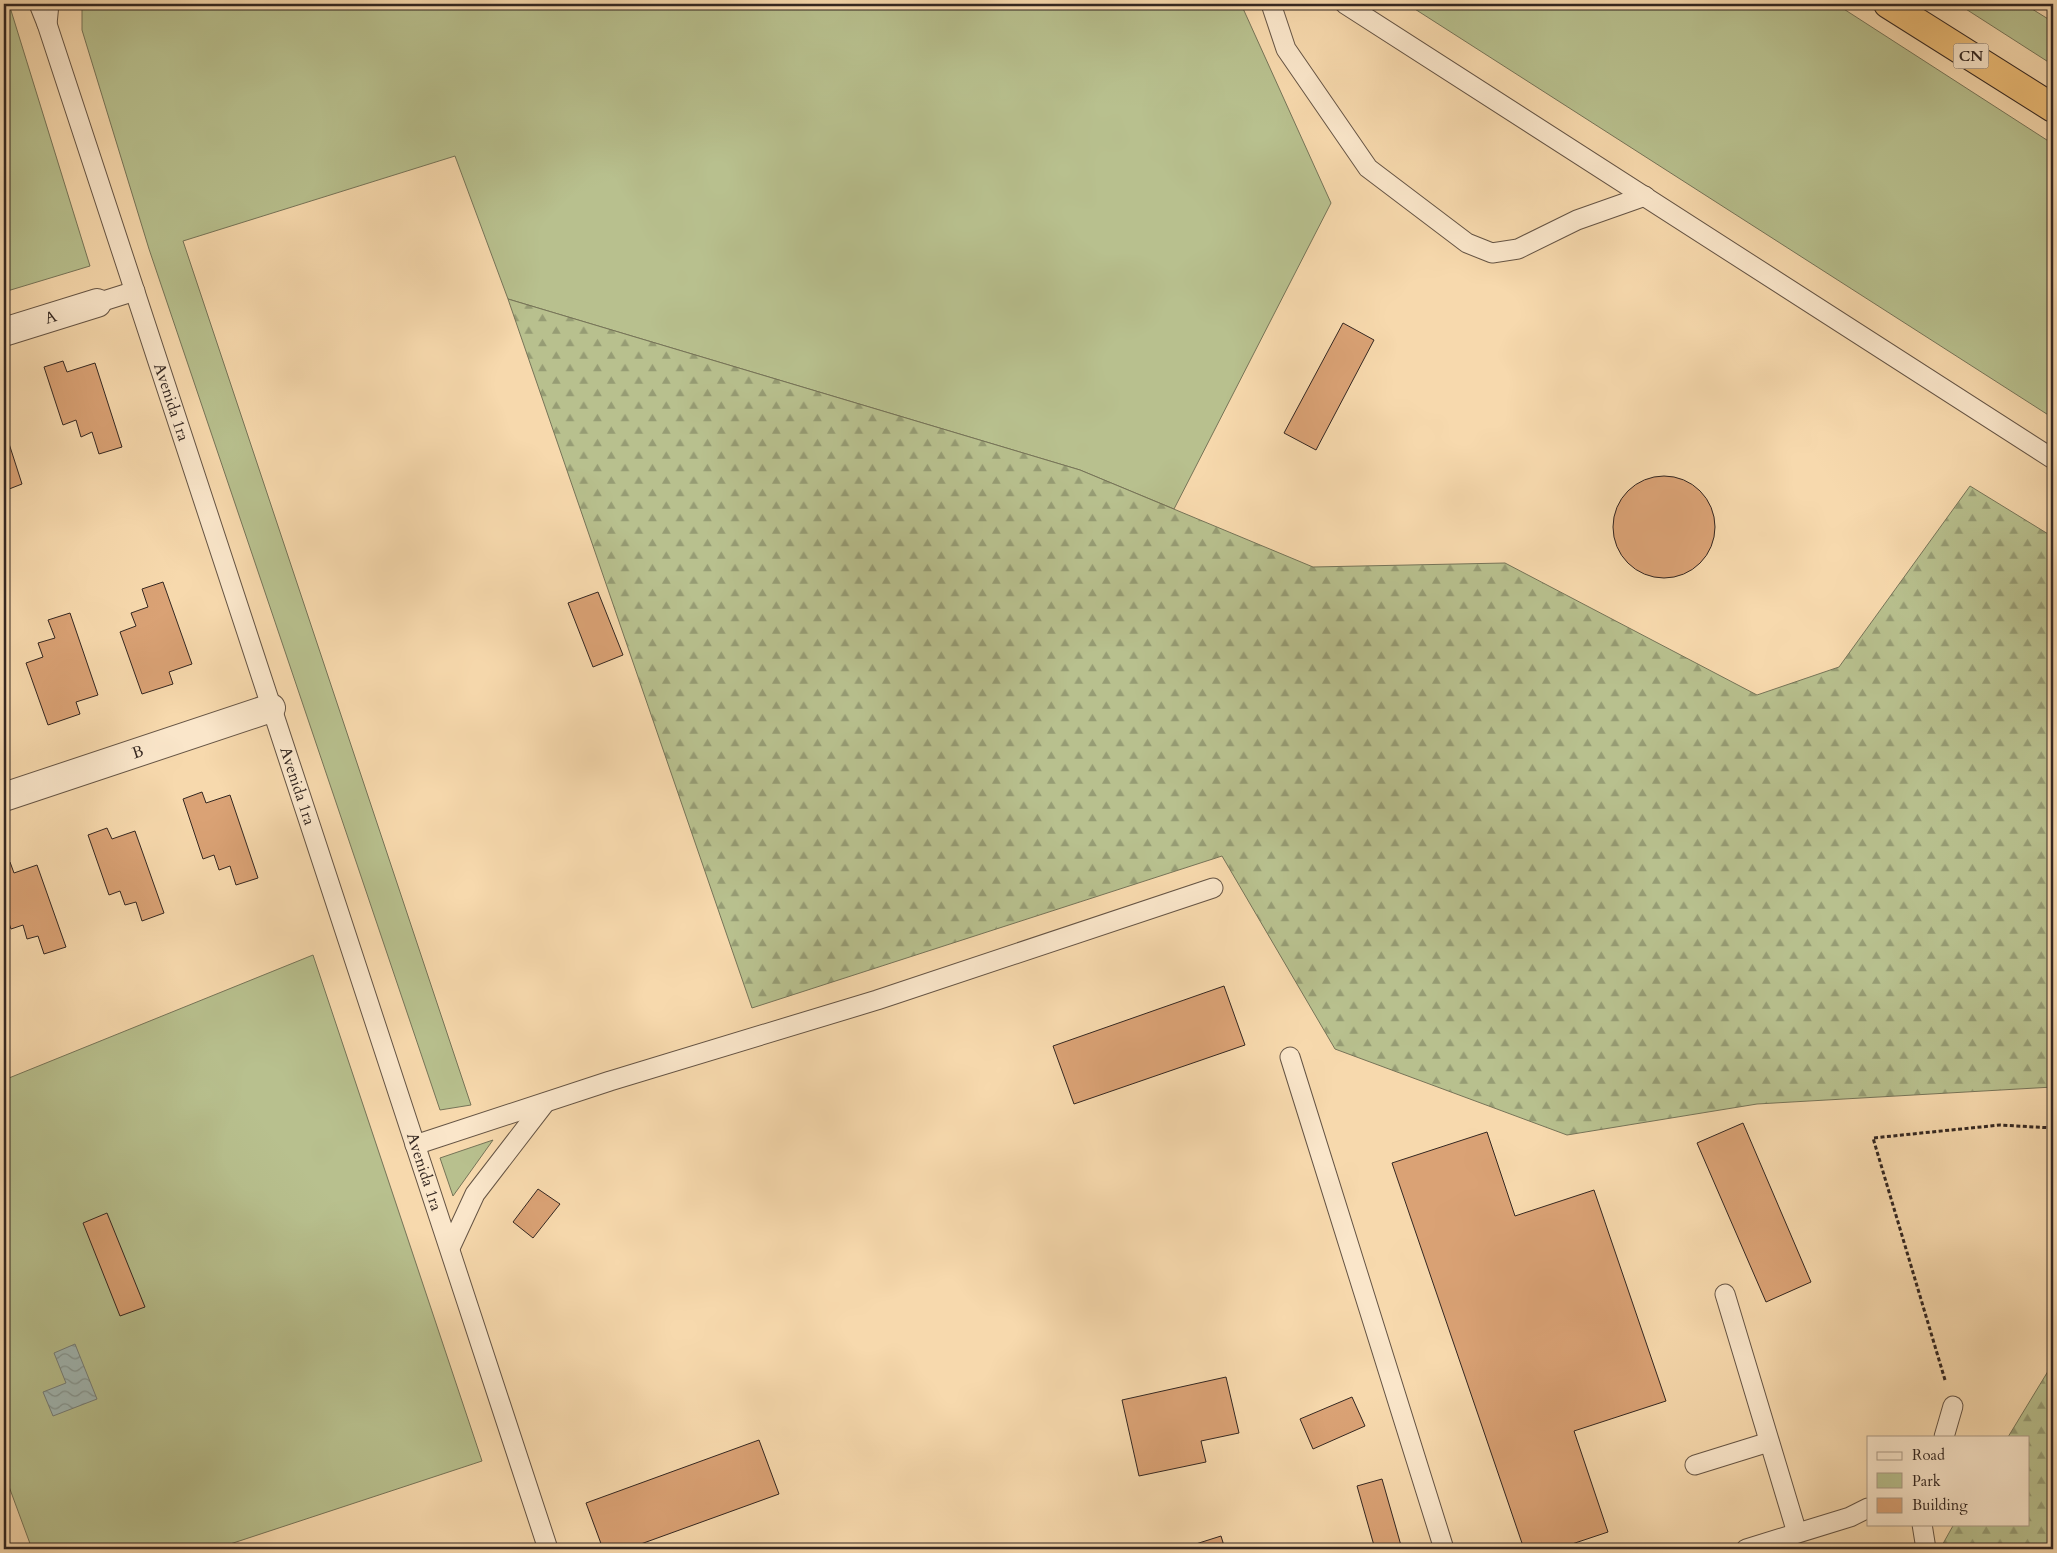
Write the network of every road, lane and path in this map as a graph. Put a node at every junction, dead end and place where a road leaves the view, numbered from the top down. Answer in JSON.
{"nodes":[{"id":1,"x":39,"y":4,"type":"edge"},
{"id":2,"x":49,"y":4,"type":"edge"},
{"id":3,"x":1271,"y":4,"type":"edge"},
{"id":4,"x":1345,"y":4,"type":"edge"},
{"id":5,"x":1888,"y":4,"type":"edge"},
{"id":6,"x":47,"y":24,"type":"junction"},
{"id":7,"x":2053,"y":108,"type":"edge"},
{"id":8,"x":1645,"y":196,"type":"junction"},
{"id":9,"x":135,"y":291,"type":"junction"},
{"id":10,"x":98,"y":303,"type":"joint"},
{"id":11,"x":4,"y":332,"type":"edge"},
{"id":12,"x":2053,"y":459,"type":"edge"},
{"id":13,"x":271,"y":708,"type":"junction"},
{"id":14,"x":4,"y":797,"type":"edge"},
{"id":15,"x":1214,"y":888,"type":"dead end"},
{"id":16,"x":1290,"y":1057,"type":"dead end"},
{"id":17,"x":545,"y":1102,"type":"junction"},
{"id":18,"x":2053,"y":1128,"type":"edge"},
{"id":19,"x":415,"y":1145,"type":"junction"},
{"id":20,"x":450,"y":1248,"type":"junction"},
{"id":21,"x":1725,"y":1294,"type":"dead end"},
{"id":22,"x":1953,"y":1406,"type":"joint"},
{"id":23,"x":1944,"y":1436,"type":"edge"},
{"id":24,"x":1769,"y":1442,"type":"junction"},
{"id":25,"x":1695,"y":1465,"type":"dead end"},
{"id":26,"x":1867,"y":1508,"type":"edge"},
{"id":27,"x":1922,"y":1526,"type":"edge"},
{"id":28,"x":1797,"y":1533,"type":"junction"},
{"id":29,"x":548,"y":1549,"type":"edge"},
{"id":30,"x":1444,"y":1549,"type":"edge"},
{"id":31,"x":1746,"y":1549,"type":"edge"},
{"id":32,"x":1926,"y":1549,"type":"edge"}],
"edges":[{"from":1,"to":6,"type":"lane","name":"Avenida 1ra"},
{"from":2,"to":6,"type":"lane"},
{"from":3,"to":8,"type":"lane"},
{"from":4,"to":8,"type":"lane"},
{"from":5,"to":7,"type":"highway","number":"CN"},
{"from":6,"to":9,"type":"lane","name":"Avenida 1ra"},
{"from":8,"to":12,"type":"lane"},
{"from":9,"to":10,"type":"lane"},
{"from":9,"to":13,"type":"lane","name":"Avenida 1ra"},
{"from":10,"to":11,"type":"street","name":"A"},
{"from":13,"to":14,"type":"street","name":"B"},
{"from":13,"to":19,"type":"lane","name":"Avenida 1ra"},
{"from":15,"to":17,"type":"lane"},
{"from":16,"to":30,"type":"lane"},
{"from":17,"to":19,"type":"lane"},
{"from":17,"to":20,"type":"lane"},
{"from":18,"to":22,"type":"path"},
{"from":19,"to":20,"type":"lane","name":"Avenida 1ra"},
{"from":20,"to":29,"type":"lane","name":"Avenida 1ra"},
{"from":21,"to":24,"type":"lane"},
{"from":22,"to":23,"type":"lane"},
{"from":24,"to":25,"type":"lane"},
{"from":24,"to":28,"type":"lane"},
{"from":26,"to":28,"type":"lane"},
{"from":27,"to":32,"type":"lane"},
{"from":28,"to":31,"type":"lane"}]}
